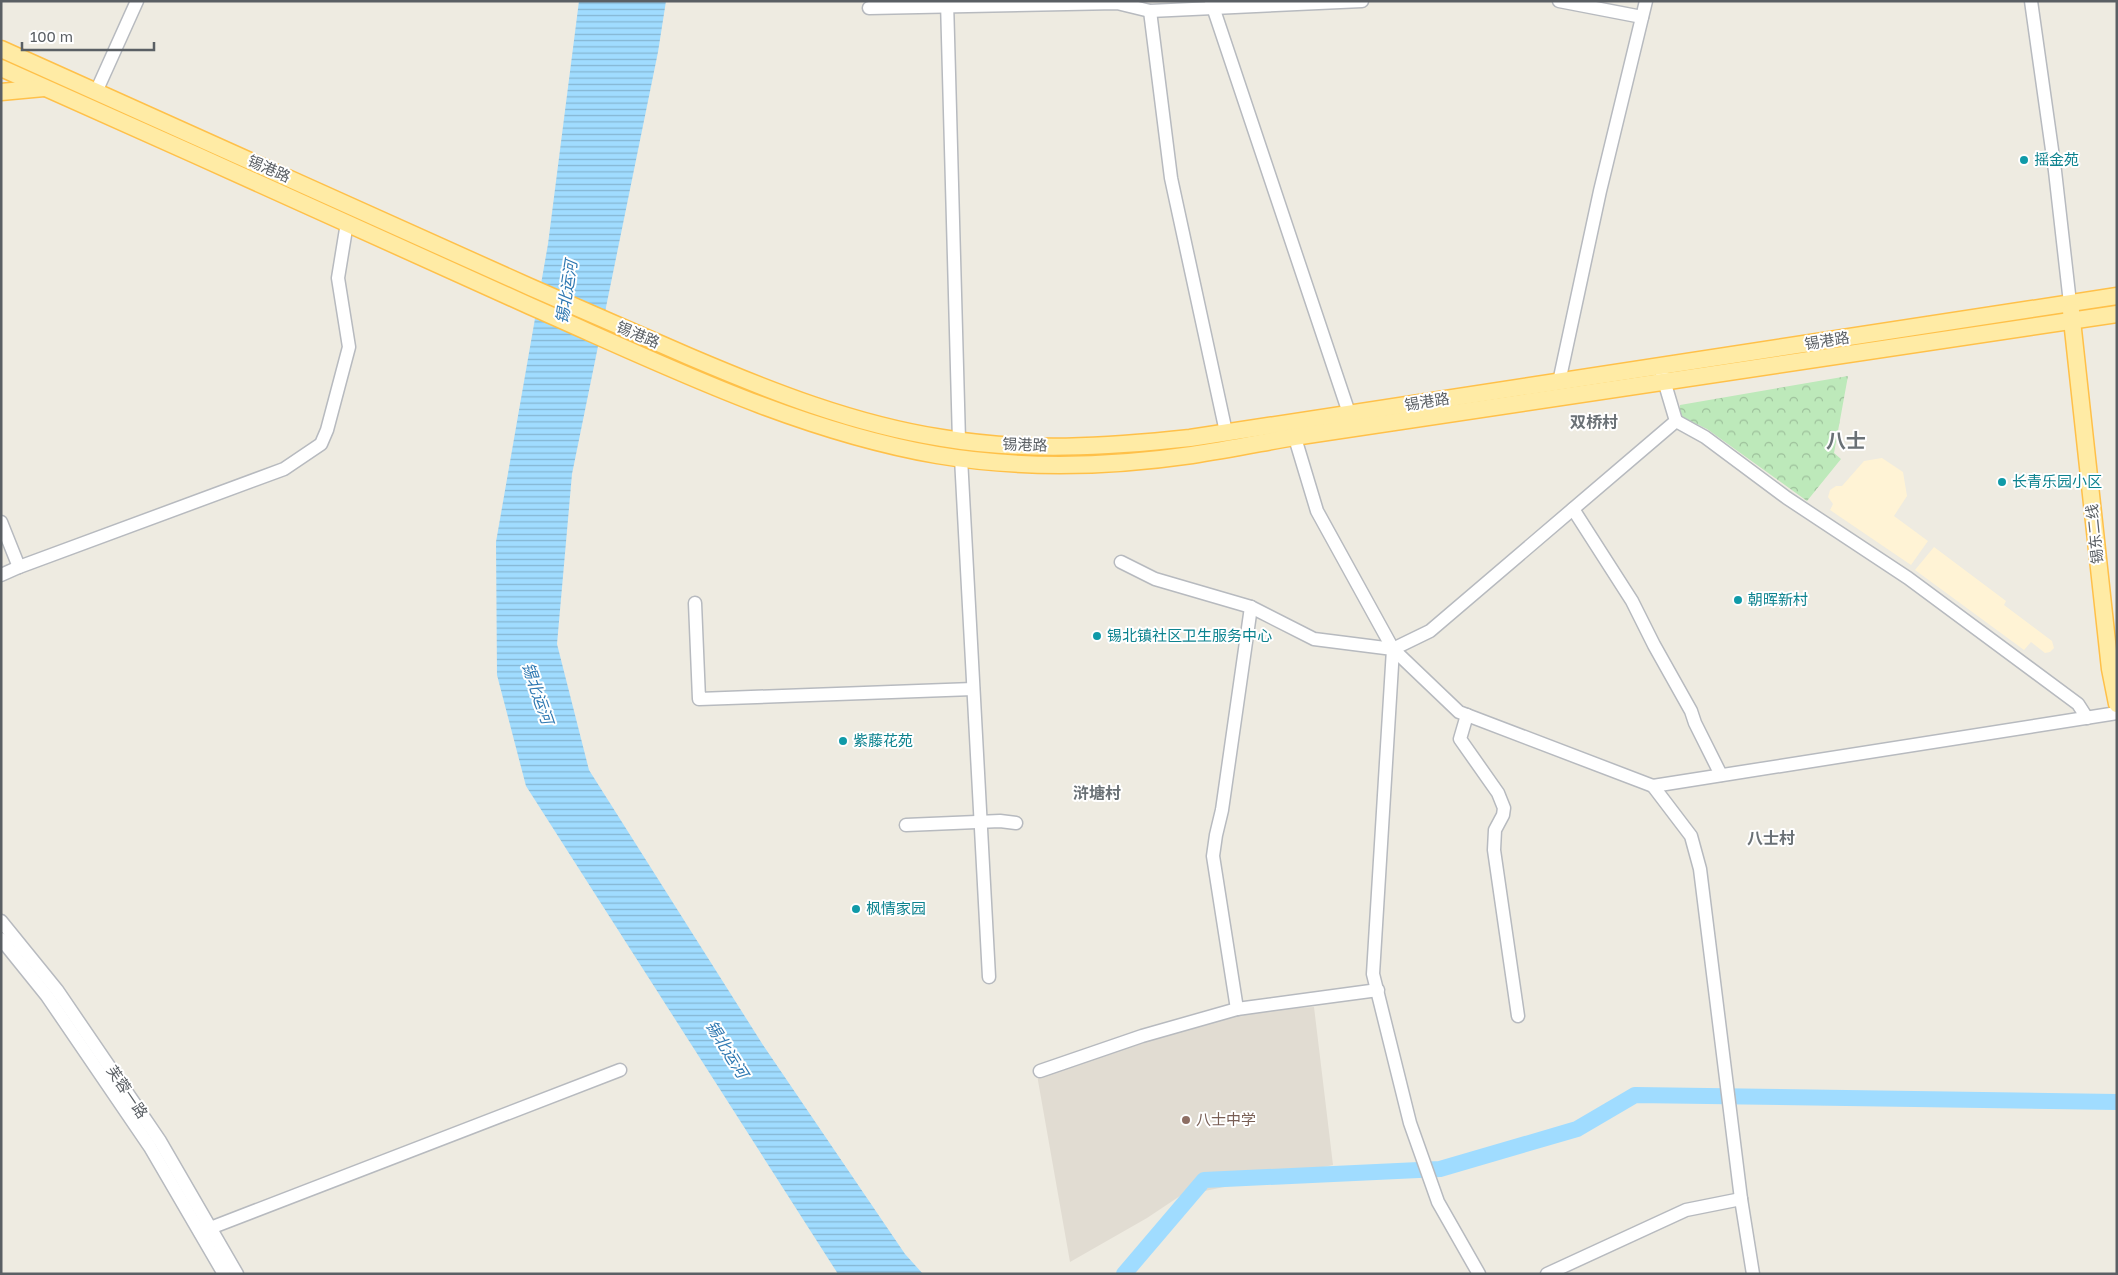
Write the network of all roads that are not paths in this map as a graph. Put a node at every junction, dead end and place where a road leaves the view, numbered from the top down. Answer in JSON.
{"nodes":[{"id":1,"x":137,"y":1,"type":"edge"},
{"id":2,"x":1362,"y":1,"type":"edge"},
{"id":3,"x":1559,"y":1,"type":"edge"},
{"id":4,"x":1646,"y":1,"type":"edge"},
{"id":5,"x":2031,"y":1,"type":"edge"},
{"id":6,"x":947,"y":4,"type":"edge"},
{"id":7,"x":1212,"y":4,"type":"edge"},
{"id":8,"x":869,"y":8,"type":"dead end"},
{"id":9,"x":1150,"y":11,"type":"junction"},
{"id":10,"x":1642,"y":17,"type":"junction"},
{"id":11,"x":1,"y":49,"type":"edge"},
{"id":12,"x":1,"y":68,"type":"edge"},
{"id":13,"x":46,"y":88,"type":"junction"},
{"id":14,"x":1,"y":92,"type":"edge"},
{"id":15,"x":96,"y":92,"type":"junction"},
{"id":16,"x":347,"y":223,"type":"junction"},
{"id":17,"x":2117,"y":296,"type":"edge"},
{"id":18,"x":2070,"y":303,"type":"junction"},
{"id":19,"x":2117,"y":314,"type":"edge"},
{"id":20,"x":2072,"y":321,"type":"junction"},
{"id":21,"x":1661,"y":366,"type":"junction"},
{"id":22,"x":1559,"y":382,"type":"junction"},
{"id":23,"x":1663,"y":383,"type":"junction"},
{"id":24,"x":1349,"y":414,"type":"junction"},
{"id":25,"x":1676,"y":421,"type":"junction"},
{"id":26,"x":1293,"y":430,"type":"junction"},
{"id":27,"x":1226,"y":432,"type":"junction"},
{"id":28,"x":959,"y":440,"type":"junction"},
{"id":29,"x":961,"y":458,"type":"junction"},
{"id":30,"x":1573,"y":509,"type":"junction"},
{"id":31,"x":1,"y":522,"type":"edge"},
{"id":32,"x":1120,"y":562,"type":"dead end"},
{"id":33,"x":19,"y":567,"type":"junction"},
{"id":34,"x":1,"y":575,"type":"edge"},
{"id":35,"x":694,"y":604,"type":"dead end"},
{"id":36,"x":1251,"y":608,"type":"junction"},
{"id":37,"x":1393,"y":649,"type":"junction"},
{"id":38,"x":2114,"y":668,"type":"edge"},
{"id":39,"x":973,"y":689,"type":"junction"},
{"id":40,"x":2117,"y":704,"type":"edge"},
{"id":41,"x":2117,"y":713,"type":"edge"},
{"id":42,"x":1467,"y":715,"type":"junction"},
{"id":43,"x":2087,"y":718,"type":"junction"},
{"id":44,"x":1722,"y":775,"type":"junction"},
{"id":45,"x":1653,"y":786,"type":"junction"},
{"id":46,"x":979,"y":822,"type":"junction"},
{"id":47,"x":1016,"y":823,"type":"dead end"},
{"id":48,"x":906,"y":826,"type":"dead end"},
{"id":49,"x":1,"y":921,"type":"edge"},
{"id":50,"x":1,"y":939,"type":"edge"},
{"id":51,"x":989,"y":977,"type":"dead end"},
{"id":52,"x":1378,"y":990,"type":"junction"},
{"id":53,"x":1237,"y":1009,"type":"junction"},
{"id":54,"x":1518,"y":1016,"type":"dead end"},
{"id":55,"x":620,"y":1070,"type":"dead end"},
{"id":56,"x":1040,"y":1071,"type":"dead end"},
{"id":57,"x":1741,"y":1199,"type":"junction"},
{"id":58,"x":205,"y":1230,"type":"junction"},
{"id":59,"x":224,"y":1274,"type":"edge"},
{"id":60,"x":237,"y":1274,"type":"edge"},
{"id":61,"x":1478,"y":1274,"type":"edge"},
{"id":62,"x":1547,"y":1274,"type":"edge"},
{"id":63,"x":1753,"y":1274,"type":"edge"}],
"edges":[{"from":1,"to":15,"type":"street"},
{"from":2,"to":7,"type":"street"},
{"from":3,"to":10,"type":"street"},
{"from":4,"to":10,"type":"street"},
{"from":5,"to":18,"type":"street"},
{"from":6,"to":8,"type":"street"},
{"from":6,"to":9,"type":"street"},
{"from":6,"to":28,"type":"street"},
{"from":7,"to":9,"type":"street"},
{"from":7,"to":24,"type":"street"},
{"from":9,"to":27,"type":"street"},
{"from":10,"to":22,"type":"street"},
{"from":11,"to":15,"type":"main road","name":"锡港路"},
{"from":12,"to":13,"type":"main road","name":"锡港路"},
{"from":13,"to":14,"type":"main road"},
{"from":13,"to":16,"type":"main road","name":"锡港路"},
{"from":15,"to":28,"type":"main road","name":"锡港路"},
{"from":16,"to":29,"type":"main road","name":"锡港路"},
{"from":16,"to":33,"type":"street"},
{"from":17,"to":18,"type":"main road","name":"锡港路"},
{"from":18,"to":20,"type":"main road","name":"锡东二线"},
{"from":18,"to":21,"type":"main road","name":"锡港路"},
{"from":19,"to":20,"type":"main road","name":"锡港路"},
{"from":20,"to":23,"type":"main road","name":"锡港路"},
{"from":20,"to":38,"type":"main road","name":"锡东二线"},
{"from":21,"to":22,"type":"main road","name":"锡港路"},
{"from":21,"to":23,"type":"street"},
{"from":22,"to":24,"type":"main road","name":"锡港路"},
{"from":23,"to":25,"type":"street"},
{"from":23,"to":26,"type":"main road","name":"锡港路"},
{"from":24,"to":26,"type":"main road","name":"锡港路"},
{"from":25,"to":30,"type":"street"},
{"from":25,"to":43,"type":"street"},
{"from":26,"to":27,"type":"main road","name":"锡港路"},
{"from":26,"to":29,"type":"main road","name":"锡港路"},
{"from":26,"to":37,"type":"street"},
{"from":27,"to":28,"type":"main road","name":"锡港路"},
{"from":29,"to":39,"type":"street"},
{"from":30,"to":37,"type":"street"},
{"from":30,"to":44,"type":"street"},
{"from":31,"to":33,"type":"street"},
{"from":32,"to":36,"type":"street"},
{"from":33,"to":34,"type":"street"},
{"from":35,"to":39,"type":"street"},
{"from":36,"to":37,"type":"street"},
{"from":36,"to":53,"type":"street"},
{"from":37,"to":42,"type":"street"},
{"from":37,"to":52,"type":"street"},
{"from":38,"to":40,"type":"main road","name":"锡东二线"},
{"from":39,"to":46,"type":"street"},
{"from":41,"to":43,"type":"street"},
{"from":42,"to":45,"type":"street"},
{"from":42,"to":54,"type":"street"},
{"from":43,"to":44,"type":"street"},
{"from":44,"to":45,"type":"street"},
{"from":45,"to":57,"type":"street"},
{"from":46,"to":47,"type":"street"},
{"from":46,"to":48,"type":"street"},
{"from":46,"to":51,"type":"street"},
{"from":49,"to":58,"type":"street","name":"芙蓉一路"},
{"from":50,"to":58,"type":"street","name":"芙蓉一路"},
{"from":52,"to":53,"type":"street"},
{"from":52,"to":61,"type":"street"},
{"from":53,"to":56,"type":"street"},
{"from":55,"to":58,"type":"street"},
{"from":57,"to":62,"type":"street"},
{"from":57,"to":63,"type":"street"},
{"from":58,"to":59,"type":"street","name":"芙蓉一路"},
{"from":58,"to":60,"type":"street","name":"芙蓉一路"}]}
